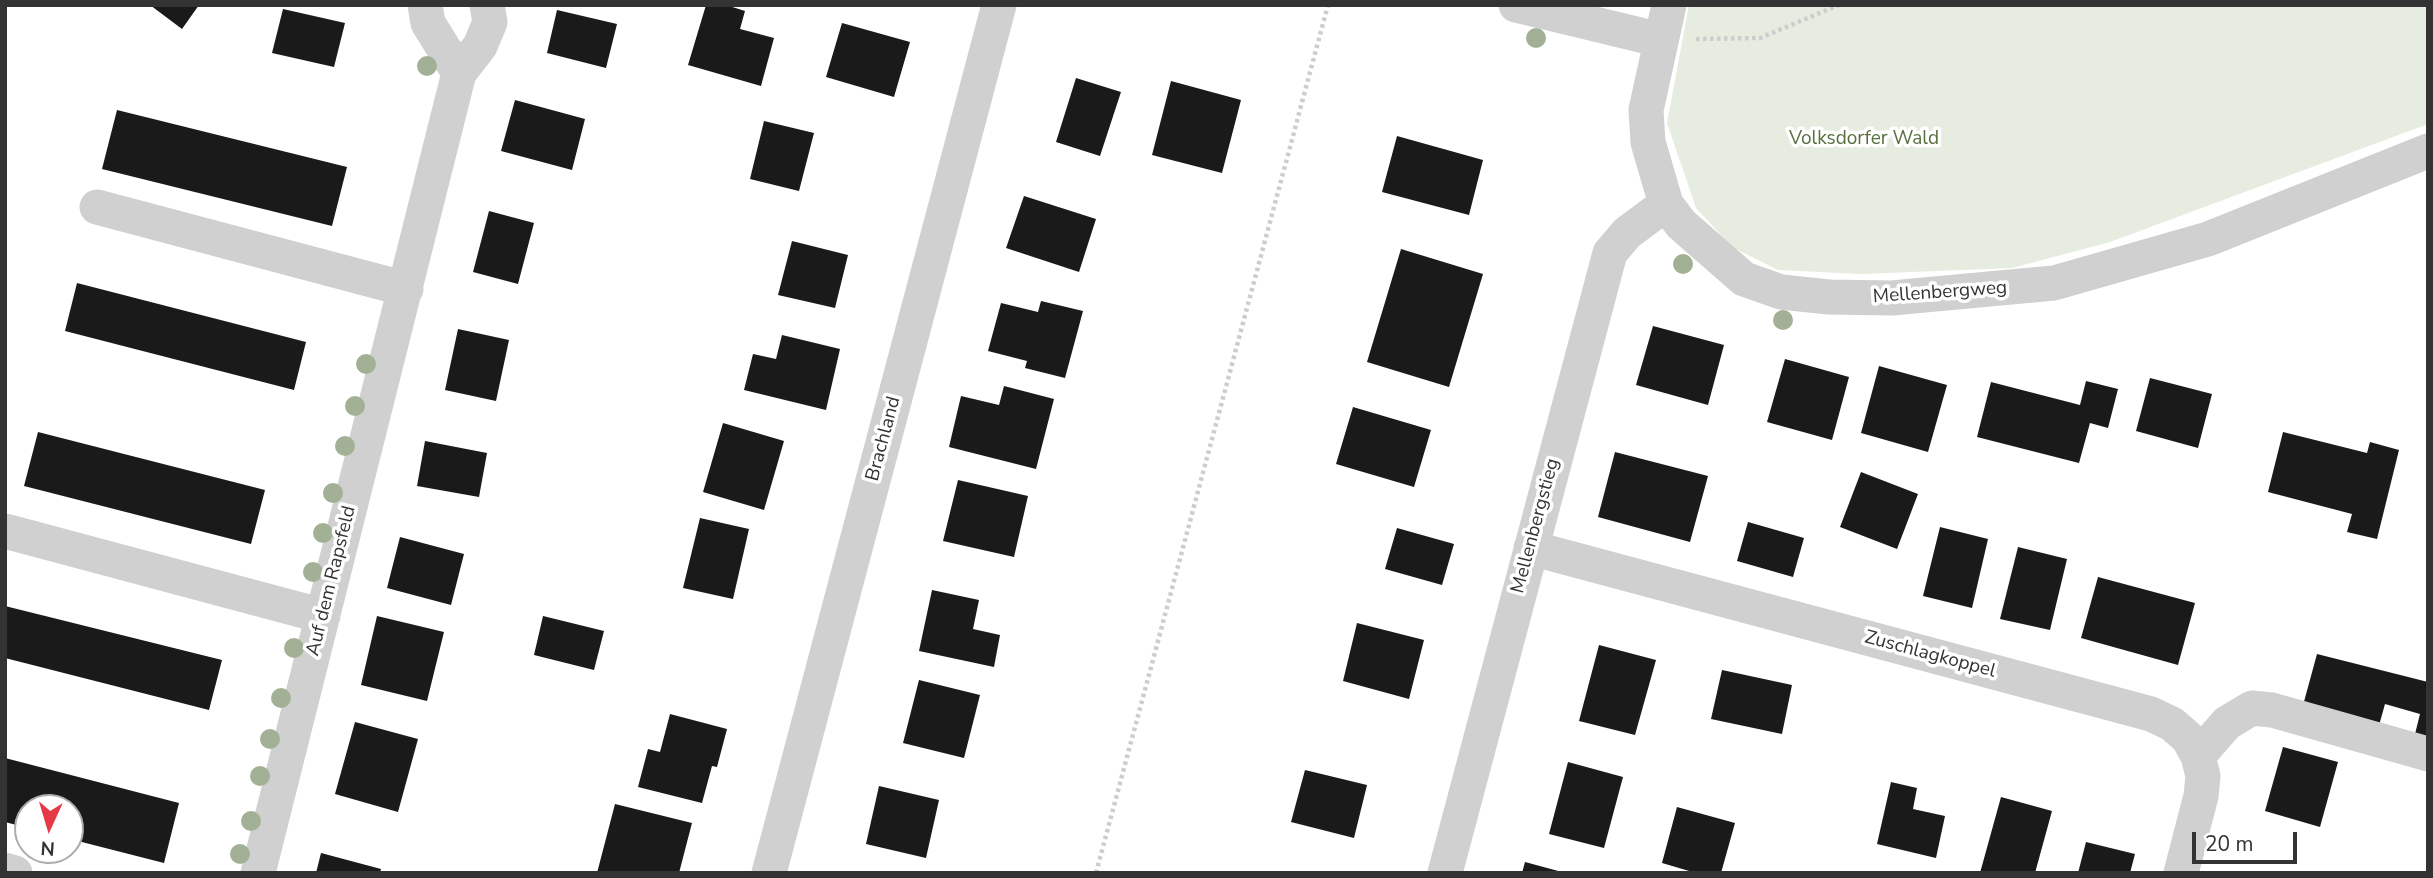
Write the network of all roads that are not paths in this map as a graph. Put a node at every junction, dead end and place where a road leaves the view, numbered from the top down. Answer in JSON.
{"nodes":[{"id":1,"x":425,"y":5,"type":"edge"},
{"id":2,"x":487,"y":5,"type":"edge"},
{"id":3,"x":999,"y":5,"type":"edge"},
{"id":4,"x":1516,"y":5,"type":"edge"},
{"id":5,"x":1669,"y":5,"type":"edge"},
{"id":6,"x":1661,"y":40,"type":"junction"},
{"id":7,"x":459,"y":73,"type":"junction"},
{"id":8,"x":2428,"y":151,"type":"edge"},
{"id":9,"x":1667,"y":204,"type":"junction"},
{"id":10,"x":97,"y":207,"type":"dead end"},
{"id":11,"x":406,"y":289,"type":"junction"},
{"id":12,"x":5,"y":531,"type":"edge"},
{"id":13,"x":1531,"y":548,"type":"junction"},
{"id":14,"x":323,"y":616,"type":"junction"},
{"id":15,"x":2428,"y":754,"type":"edge"},
{"id":16,"x":2198,"y":755,"type":"junction"},
{"id":17,"x":5,"y":870,"type":"edge"},
{"id":18,"x":15,"y":873,"type":"edge"},
{"id":19,"x":258,"y":873,"type":"edge"},
{"id":20,"x":769,"y":873,"type":"edge"},
{"id":21,"x":1445,"y":873,"type":"edge"},
{"id":22,"x":2181,"y":873,"type":"edge"}],
"edges":[{"from":1,"to":7,"type":"street"},
{"from":2,"to":7,"type":"street","name":"Auf dem Rapsfeld"},
{"from":3,"to":20,"type":"street","name":"Brachland"},
{"from":4,"to":6,"type":"street"},
{"from":5,"to":6,"type":"street","name":"Mellenbergweg"},
{"from":6,"to":9,"type":"street","name":"Mellenbergweg"},
{"from":7,"to":11,"type":"street","name":"Auf dem Rapsfeld"},
{"from":8,"to":9,"type":"street","name":"Mellenbergweg"},
{"from":9,"to":13,"type":"street","name":"Mellenbergstieg"},
{"from":10,"to":11,"type":"street"},
{"from":11,"to":14,"type":"street","name":"Auf dem Rapsfeld"},
{"from":12,"to":14,"type":"street"},
{"from":13,"to":16,"type":"street","name":"Zuschlagkoppel"},
{"from":13,"to":21,"type":"street","name":"Mellenbergstieg"},
{"from":14,"to":19,"type":"street","name":"Auf dem Rapsfeld"},
{"from":15,"to":16,"type":"street"},
{"from":16,"to":22,"type":"street"},
{"from":17,"to":18,"type":"street"}]}
